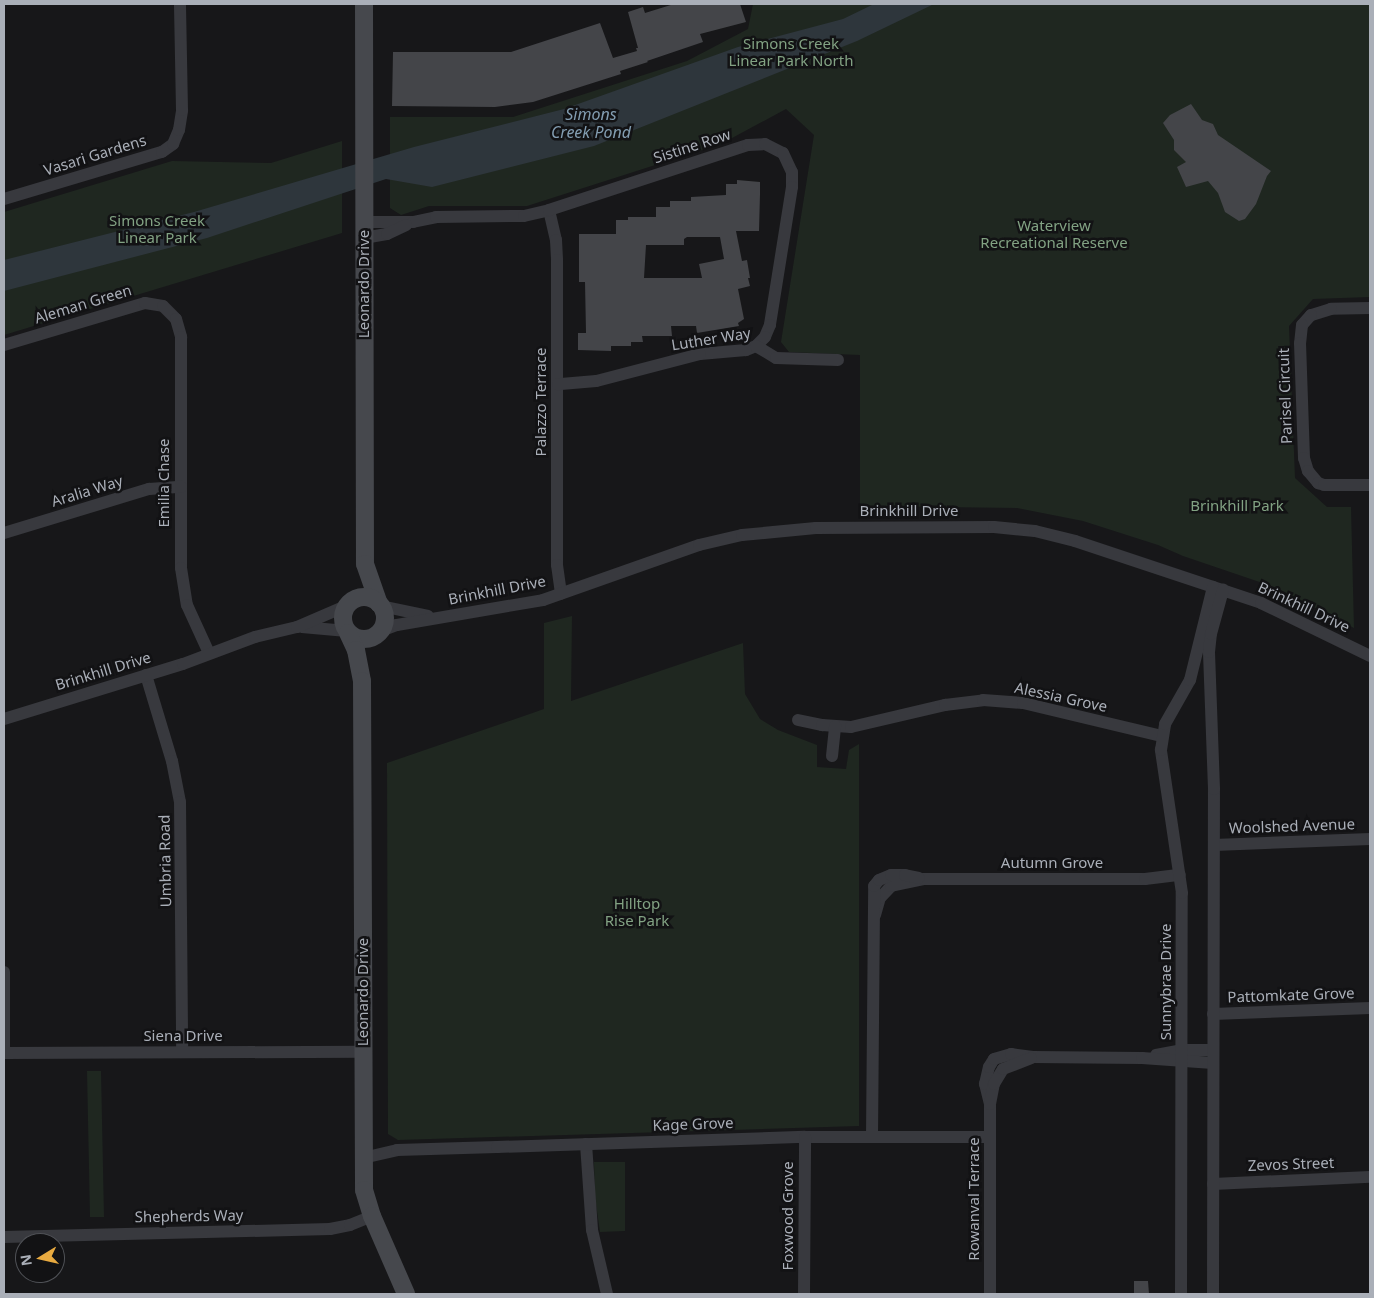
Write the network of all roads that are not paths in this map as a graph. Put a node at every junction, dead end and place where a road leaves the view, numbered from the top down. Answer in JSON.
{"nodes":[{"id":1,"x":180,"y":4,"type":"edge"},
{"id":2,"x":364,"y":4,"type":"edge"},
{"id":3,"x":4,"y":199,"type":"edge"},
{"id":4,"x":549,"y":210,"type":"junction"},
{"id":5,"x":364,"y":230,"type":"junction"},
{"id":6,"x":1370,"y":308,"type":"edge"},
{"id":7,"x":171,"y":311,"type":"joint"},
{"id":8,"x":4,"y":344,"type":"edge"},
{"id":9,"x":756,"y":346,"type":"junction"},
{"id":10,"x":838,"y":360,"type":"dead end"},
{"id":11,"x":558,"y":384,"type":"junction"},
{"id":12,"x":1370,"y":485,"type":"edge"},
{"id":13,"x":181,"y":487,"type":"junction"},
{"id":14,"x":4,"y":533,"type":"edge"},
{"id":15,"x":365,"y":564,"type":"junction"},
{"id":16,"x":1218,"y":589,"type":"junction"},
{"id":17,"x":561,"y":594,"type":"junction"},
{"id":18,"x":347,"y":605,"type":"junction"},
{"id":19,"x":380,"y":605,"type":"junction"},
{"id":20,"x":436,"y":617,"type":"junction"},
{"id":21,"x":297,"y":627,"type":"junction"},
{"id":22,"x":348,"y":632,"type":"junction"},
{"id":23,"x":380,"y":632,"type":"junction"},
{"id":24,"x":209,"y":653,"type":"junction"},
{"id":25,"x":1370,"y":656,"type":"edge"},
{"id":26,"x":146,"y":676,"type":"junction"},
{"id":27,"x":1190,"y":680,"type":"junction"},
{"id":28,"x":362,"y":681,"type":"junction"},
{"id":29,"x":1210,"y":682,"type":"junction"},
{"id":30,"x":4,"y":718,"type":"edge"},
{"id":31,"x":798,"y":720,"type":"dead end"},
{"id":32,"x":834,"y":726,"type":"junction"},
{"id":33,"x":1162,"y":736,"type":"junction"},
{"id":34,"x":832,"y":756,"type":"dead end"},
{"id":35,"x":1370,"y":839,"type":"edge"},
{"id":36,"x":1214,"y":845,"type":"junction"},
{"id":37,"x":1180,"y":875,"type":"junction"},
{"id":38,"x":4,"y":972,"type":"edge"},
{"id":39,"x":1370,"y":1008,"type":"edge"},
{"id":40,"x":1214,"y":1014,"type":"junction"},
{"id":41,"x":1213,"y":1050,"type":"junction"},
{"id":42,"x":182,"y":1052,"type":"junction"},
{"id":43,"x":363,"y":1052,"type":"junction"},
{"id":44,"x":4,"y":1053,"type":"edge"},
{"id":45,"x":1182,"y":1056,"type":"junction"},
{"id":46,"x":1213,"y":1063,"type":"junction"},
{"id":47,"x":805,"y":1137,"type":"junction"},
{"id":48,"x":872,"y":1137,"type":"junction"},
{"id":49,"x":990,"y":1137,"type":"junction"},
{"id":50,"x":586,"y":1144,"type":"junction"},
{"id":51,"x":363,"y":1151,"type":"junction"},
{"id":52,"x":1370,"y":1177,"type":"edge"},
{"id":53,"x":1213,"y":1184,"type":"junction"},
{"id":54,"x":372,"y":1216,"type":"junction"},
{"id":55,"x":4,"y":1237,"type":"edge"},
{"id":56,"x":406,"y":1294,"type":"edge"},
{"id":57,"x":607,"y":1294,"type":"edge"},
{"id":58,"x":804,"y":1294,"type":"edge"},
{"id":59,"x":990,"y":1294,"type":"edge"},
{"id":60,"x":1181,"y":1294,"type":"edge"},
{"id":61,"x":1213,"y":1294,"type":"edge"}],
"edges":[{"from":1,"to":3,"type":"street","name":"Vasari Gardens"},
{"from":2,"to":5,"type":"street","name":"Leonardo Drive"},
{"from":4,"to":5,"type":"street","name":"Sistine Row"},
{"from":4,"to":9,"type":"street","name":"Sistine Row"},
{"from":4,"to":11,"type":"street","name":"Palazzo Terrace"},
{"from":5,"to":15,"type":"street","name":"Leonardo Drive"},
{"from":6,"to":12,"type":"street","name":"Parisel Circuit"},
{"from":7,"to":8,"type":"street","name":"Aleman Green"},
{"from":7,"to":13,"type":"street","name":"Emilia Chase"},
{"from":9,"to":10,"type":"street","name":"Luther Way"},
{"from":9,"to":11,"type":"street","name":"Luther Way"},
{"from":11,"to":17,"type":"street","name":"Palazzo Terrace"},
{"from":13,"to":14,"type":"street","name":"Aralia Way"},
{"from":13,"to":24,"type":"street","name":"Emilia Chase"},
{"from":15,"to":18,"type":"street","name":"Leonardo Drive"},
{"from":15,"to":19,"type":"street","name":"Leonardo Drive"},
{"from":16,"to":17,"type":"street","name":"Brinkhill Drive"},
{"from":16,"to":25,"type":"street","name":"Brinkhill Drive"},
{"from":16,"to":27,"type":"street","name":"Sunnybrae Drive"},
{"from":16,"to":29,"type":"street"},
{"from":17,"to":20,"type":"street","name":"Brinkhill Drive"},
{"from":18,"to":19,"type":"street"},
{"from":18,"to":21,"type":"street","name":"Brinkhill Drive"},
{"from":18,"to":22,"type":"street"},
{"from":19,"to":20,"type":"street","name":"Brinkhill Drive"},
{"from":19,"to":23,"type":"street"},
{"from":20,"to":23,"type":"street","name":"Brinkhill Drive"},
{"from":21,"to":22,"type":"street","name":"Brinkhill Drive"},
{"from":21,"to":24,"type":"street","name":"Brinkhill Drive"},
{"from":22,"to":23,"type":"street"},
{"from":22,"to":28,"type":"street","name":"Leonardo Drive"},
{"from":23,"to":28,"type":"street","name":"Leonardo Drive"},
{"from":24,"to":26,"type":"street","name":"Brinkhill Drive"},
{"from":26,"to":30,"type":"street","name":"Brinkhill Drive"},
{"from":26,"to":42,"type":"street","name":"Umbria Road"},
{"from":27,"to":29,"type":"street"},
{"from":27,"to":33,"type":"street","name":"Sunnybrae Drive"},
{"from":28,"to":43,"type":"street","name":"Leonardo Drive"},
{"from":29,"to":36,"type":"street"},
{"from":31,"to":32,"type":"street","name":"Alessia Grove"},
{"from":32,"to":33,"type":"street","name":"Alessia Grove"},
{"from":32,"to":34,"type":"street"},
{"from":33,"to":37,"type":"street","name":"Sunnybrae Drive"},
{"from":35,"to":36,"type":"street","name":"Woolshed Avenue"},
{"from":36,"to":40,"type":"street"},
{"from":37,"to":45,"type":"street","name":"Sunnybrae Drive"},
{"from":37,"to":48,"type":"street","name":"Autumn Grove"},
{"from":38,"to":44,"type":"street"},
{"from":39,"to":40,"type":"street","name":"Pattomkate Grove"},
{"from":40,"to":41,"type":"street"},
{"from":41,"to":45,"type":"street","name":"Rowanval Terrace"},
{"from":41,"to":46,"type":"street"},
{"from":42,"to":43,"type":"street","name":"Siena Drive"},
{"from":42,"to":44,"type":"street","name":"Siena Drive"},
{"from":43,"to":51,"type":"street","name":"Leonardo Drive"},
{"from":45,"to":46,"type":"street","name":"Rowanval Terrace"},
{"from":45,"to":49,"type":"street","name":"Rowanval Terrace"},
{"from":45,"to":60,"type":"street","name":"Sunnybrae Drive"},
{"from":46,"to":53,"type":"street"},
{"from":47,"to":48,"type":"street","name":"Kage Grove"},
{"from":47,"to":50,"type":"street","name":"Kage Grove"},
{"from":47,"to":58,"type":"street","name":"Foxwood Grove"},
{"from":48,"to":49,"type":"street","name":"Kage Grove"},
{"from":49,"to":59,"type":"street","name":"Rowanval Terrace"},
{"from":50,"to":51,"type":"street","name":"Kage Grove"},
{"from":50,"to":57,"type":"street"},
{"from":51,"to":54,"type":"street","name":"Leonardo Drive"},
{"from":52,"to":53,"type":"street","name":"Zevos Street"},
{"from":53,"to":61,"type":"street"},
{"from":54,"to":55,"type":"street","name":"Shepherds Way"},
{"from":54,"to":56,"type":"street","name":"Leonardo Drive"}]}
